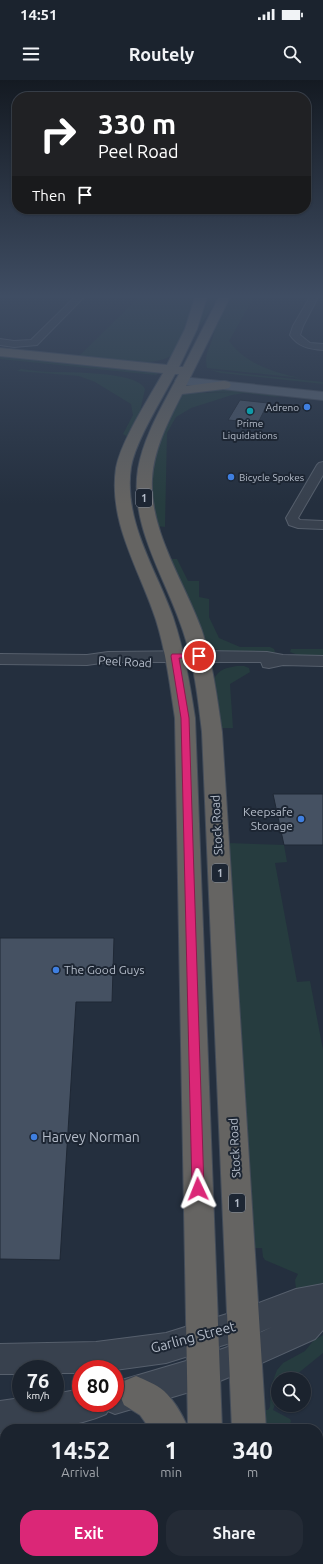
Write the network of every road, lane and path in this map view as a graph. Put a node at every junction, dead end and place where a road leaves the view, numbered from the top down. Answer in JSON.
{"nodes":[{"id":1,"x":29,"y":366,"type":"edge"},
{"id":2,"x":138,"y":366,"type":"edge"},
{"id":3,"x":173,"y":366,"type":"edge"},
{"id":4,"x":190,"y":366,"type":"edge"},
{"id":5,"x":204,"y":366,"type":"edge"},
{"id":6,"x":171,"y":370,"type":"junction"},
{"id":7,"x":206,"y":371,"type":"junction"},
{"id":8,"x":182,"y":381,"type":"junction"},
{"id":9,"x":149,"y":384,"type":"junction"},
{"id":10,"x":224,"y":385,"type":"joint"},
{"id":11,"x":323,"y":386,"type":"edge"},
{"id":12,"x":323,"y":396,"type":"edge"},
{"id":13,"x":323,"y":465,"type":"edge"},
{"id":14,"x":323,"y":526,"type":"edge"},
{"id":15,"x":0,"y":659,"type":"edge"},
{"id":16,"x":188,"y":660,"type":"junction"},
{"id":17,"x":323,"y":661,"type":"edge"},
{"id":18,"x":323,"y":1298,"type":"edge"},
{"id":19,"x":323,"y":1308,"type":"edge"},
{"id":20,"x":242,"y":1324,"type":"junction"},
{"id":21,"x":201,"y":1337,"type":"junction"},
{"id":22,"x":244,"y":1356,"type":"junction"},
{"id":23,"x":0,"y":1359,"type":"edge"},
{"id":24,"x":203,"y":1372,"type":"junction"},
{"id":25,"x":125,"y":1395,"type":"edge"},
{"id":26,"x":72,"y":1407,"type":"edge"},
{"id":27,"x":0,"y":1417,"type":"edge"},
{"id":28,"x":168,"y":1424,"type":"edge"},
{"id":29,"x":205,"y":1424,"type":"edge"},
{"id":30,"x":249,"y":1424,"type":"edge"}],
"edges":[{"from":1,"to":9,"type":"highway"},
{"from":2,"to":6,"type":"highway"},
{"from":3,"to":6,"type":"highway","name":"Stock Road","number":"1"},
{"from":4,"to":8,"type":"highway","name":"Stock Road","number":"1"},
{"from":5,"to":7,"type":"highway"},
{"from":6,"to":8,"type":"highway"},
{"from":6,"to":9,"type":"highway","name":"Stock Road","number":"1"},
{"from":6,"to":9,"type":"highway"},
{"from":7,"to":8,"type":"main road"},
{"from":7,"to":11,"type":"main road"},
{"from":8,"to":10,"type":"highway"},
{"from":8,"to":16,"type":"highway","name":"Stock Road","number":"1"},
{"from":9,"to":16,"type":"highway","name":"Stock Road","number":"1"},
{"from":10,"to":12,"type":"main road"},
{"from":13,"to":14,"type":"street"},
{"from":15,"to":16,"type":"street","name":"Peel Road"},
{"from":16,"to":17,"type":"street","name":"Peel Road"},
{"from":16,"to":20,"type":"highway","name":"Stock Road","number":"1"},
{"from":16,"to":21,"type":"highway","name":"Stock Road","number":"1"},
{"from":18,"to":20,"type":"street","name":"Garling Street"},
{"from":19,"to":22,"type":"street"},
{"from":20,"to":21,"type":"street","name":"Garling Street"},
{"from":20,"to":22,"type":"highway","name":"Stock Road","number":"1"},
{"from":21,"to":23,"type":"street","name":"Garling Street"},
{"from":21,"to":24,"type":"highway","name":"Stock Road","number":"1"},
{"from":22,"to":24,"type":"street"},
{"from":22,"to":30,"type":"highway","name":"Stock Road","number":"1"},
{"from":24,"to":25,"type":"street"},
{"from":24,"to":29,"type":"highway","name":"Stock Road","number":"1"},
{"from":25,"to":28,"type":"highway"},
{"from":26,"to":27,"type":"street"}]}
